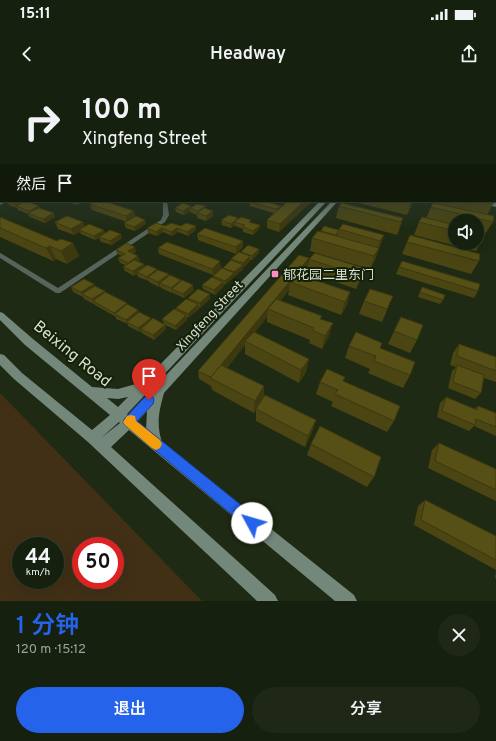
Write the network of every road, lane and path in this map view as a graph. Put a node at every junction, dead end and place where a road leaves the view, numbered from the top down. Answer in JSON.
{"nodes":[{"id":1,"x":165,"y":202,"type":"edge"},
{"id":2,"x":323,"y":202,"type":"edge"},
{"id":3,"x":334,"y":202,"type":"edge"},
{"id":4,"x":480,"y":202,"type":"edge"},
{"id":5,"x":496,"y":206,"type":"edge"},
{"id":6,"x":0,"y":255,"type":"edge"},
{"id":7,"x":0,"y":315,"type":"edge"},
{"id":8,"x":0,"y":358,"type":"edge"},
{"id":9,"x":154,"y":386,"type":"junction"},
{"id":10,"x":90,"y":390,"type":"junction"},
{"id":11,"x":119,"y":414,"type":"junction"},
{"id":12,"x":129,"y":422,"type":"junction"},
{"id":13,"x":97,"y":442,"type":"junction"},
{"id":14,"x":157,"y":445,"type":"junction"},
{"id":15,"x":268,"y":601,"type":"edge"},
{"id":16,"x":348,"y":601,"type":"edge"}],
"edges":[{"from":1,"to":6,"type":"street"},
{"from":2,"to":9,"type":"main road","name":"Xingfeng Street"},
{"from":3,"to":9,"type":"main road","name":"Xingfeng Street"},
{"from":4,"to":5,"type":"main road"},
{"from":7,"to":10,"type":"main road","name":"Beixing Road"},
{"from":8,"to":13,"type":"main road"},
{"from":9,"to":10,"type":"main road"},
{"from":9,"to":11,"type":"main road","name":"Xingfeng Street"},
{"from":9,"to":12,"type":"main road","name":"Xingfeng Street"},
{"from":9,"to":14,"type":"main road"},
{"from":10,"to":11,"type":"main road","name":"Beixing Road"},
{"from":11,"to":12,"type":"main road","name":"Beixing Road"},
{"from":11,"to":13,"type":"main road","name":"Xingfeng Street"},
{"from":12,"to":13,"type":"main road","name":"Xingfeng Street"},
{"from":12,"to":14,"type":"main road","name":"Beixing Road"},
{"from":13,"to":15,"type":"main road"},
{"from":14,"to":16,"type":"main road","name":"Beixing Road"}]}
